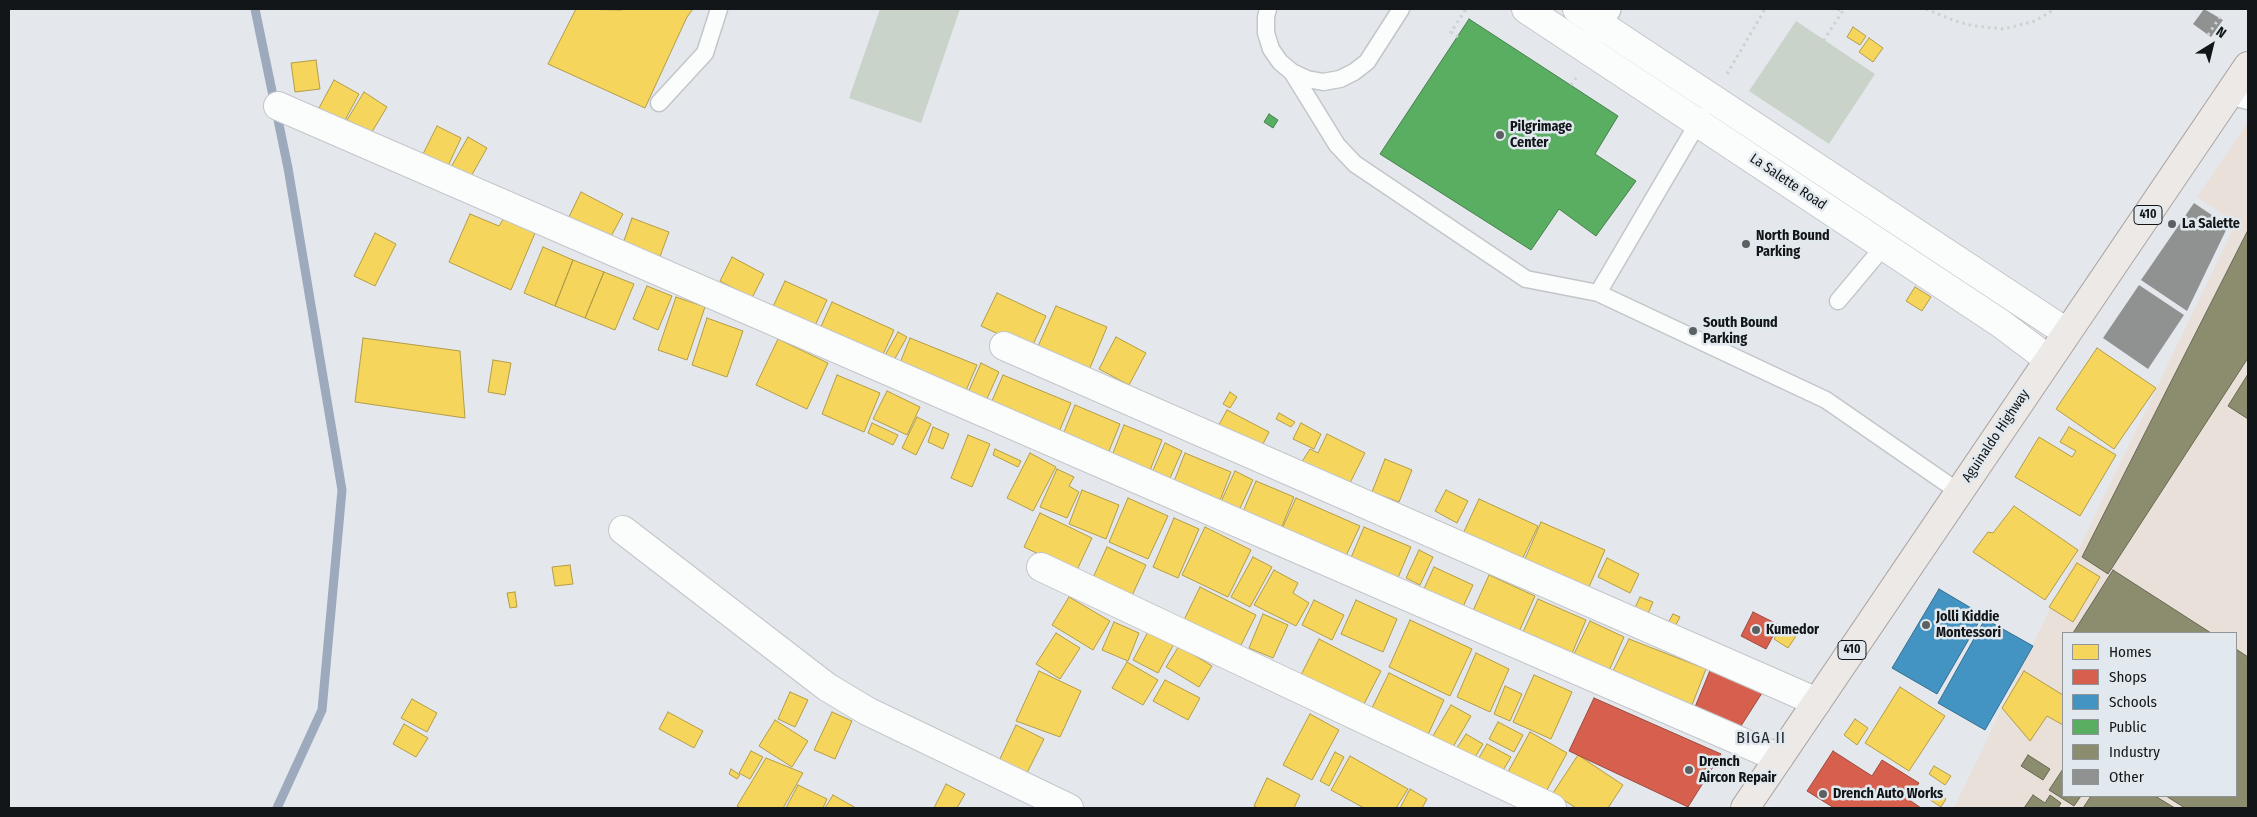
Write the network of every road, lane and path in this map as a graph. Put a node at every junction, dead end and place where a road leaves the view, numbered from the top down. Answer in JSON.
{"nodes":[{"id":1,"x":719,"y":9,"type":"edge"},
{"id":2,"x":1268,"y":9,"type":"edge"},
{"id":3,"x":1402,"y":9,"type":"edge"},
{"id":4,"x":1466,"y":9,"type":"edge"},
{"id":5,"x":1526,"y":9,"type":"edge"},
{"id":6,"x":1577,"y":9,"type":"edge"},
{"id":7,"x":1765,"y":9,"type":"edge"},
{"id":8,"x":1838,"y":9,"type":"edge"},
{"id":9,"x":1926,"y":9,"type":"edge"},
{"id":10,"x":2055,"y":9,"type":"edge"},
{"id":11,"x":1843,"y":10,"type":"edge"},
{"id":12,"x":1604,"y":16,"type":"edge"},
{"id":13,"x":2220,"y":17,"type":"dead end"},
{"id":14,"x":2208,"y":35,"type":"dead end"},
{"id":15,"x":1458,"y":37,"type":"dead end"},
{"id":16,"x":1820,"y":46,"type":"dead end"},
{"id":17,"x":1586,"y":49,"type":"junction"},
{"id":18,"x":2248,"y":66,"type":"edge"},
{"id":19,"x":1292,"y":72,"type":"junction"},
{"id":20,"x":1576,"y":78,"type":"dead end"},
{"id":21,"x":1571,"y":85,"type":"dead end"},
{"id":22,"x":1713,"y":98,"type":"junction"},
{"id":23,"x":2238,"y":98,"type":"edge"},
{"id":24,"x":659,"y":103,"type":"dead end"},
{"id":25,"x":278,"y":106,"type":"dead end"},
{"id":26,"x":1698,"y":123,"type":"junction"},
{"id":27,"x":1884,"y":246,"type":"junction"},
{"id":28,"x":1598,"y":293,"type":"junction"},
{"id":29,"x":1838,"y":301,"type":"dead end"},
{"id":30,"x":2066,"y":332,"type":"junction"},
{"id":31,"x":1004,"y":346,"type":"dead end"},
{"id":32,"x":2048,"y":359,"type":"junction"},
{"id":33,"x":1959,"y":492,"type":"junction"},
{"id":34,"x":623,"y":530,"type":"dead end"},
{"id":35,"x":1041,"y":567,"type":"dead end"},
{"id":36,"x":1817,"y":702,"type":"junction"},
{"id":37,"x":1779,"y":758,"type":"junction"},
{"id":38,"x":1069,"y":808,"type":"edge"},
{"id":39,"x":1552,"y":808,"type":"edge"},
{"id":40,"x":1745,"y":808,"type":"edge"}],
"edges":[{"from":1,"to":24,"type":"lane"},
{"from":2,"to":19,"type":"lane"},
{"from":3,"to":19,"type":"lane"},
{"from":4,"to":15,"type":"path"},
{"from":5,"to":17,"type":"street","name":"La Salette Road"},
{"from":6,"to":12,"type":"street","name":"La Salette Road"},
{"from":7,"to":22,"type":"path"},
{"from":8,"to":11,"type":"path"},
{"from":9,"to":10,"type":"path"},
{"from":11,"to":16,"type":"path"},
{"from":12,"to":17,"type":"street"},
{"from":12,"to":22,"type":"street","name":"La Salette Road"},
{"from":13,"to":14,"type":"path"},
{"from":17,"to":26,"type":"street","name":"La Salette Road"},
{"from":18,"to":23,"type":"main road","name":"Aguinaldo Highway","number":"410"},
{"from":19,"to":28,"type":"lane"},
{"from":20,"to":21,"type":"path"},
{"from":22,"to":26,"type":"lane"},
{"from":22,"to":30,"type":"street","name":"La Salette Road"},
{"from":23,"to":30,"type":"main road","name":"Aguinaldo Highway","number":"410"},
{"from":25,"to":37,"type":"street"},
{"from":26,"to":27,"type":"street","name":"La Salette Road"},
{"from":26,"to":28,"type":"lane"},
{"from":27,"to":29,"type":"lane"},
{"from":27,"to":32,"type":"street","name":"La Salette Road"},
{"from":28,"to":33,"type":"lane"},
{"from":30,"to":32,"type":"main road","name":"Aguinaldo Highway","number":"410"},
{"from":31,"to":36,"type":"street"},
{"from":32,"to":33,"type":"main road","name":"Aguinaldo Highway","number":"410"},
{"from":33,"to":36,"type":"main road","name":"Aguinaldo Highway","number":"410"},
{"from":34,"to":38,"type":"street"},
{"from":35,"to":39,"type":"street"},
{"from":36,"to":37,"type":"main road","name":"Aguinaldo Highway","number":"410"},
{"from":37,"to":40,"type":"main road","name":"Aguinaldo Highway","number":"410"}]}
